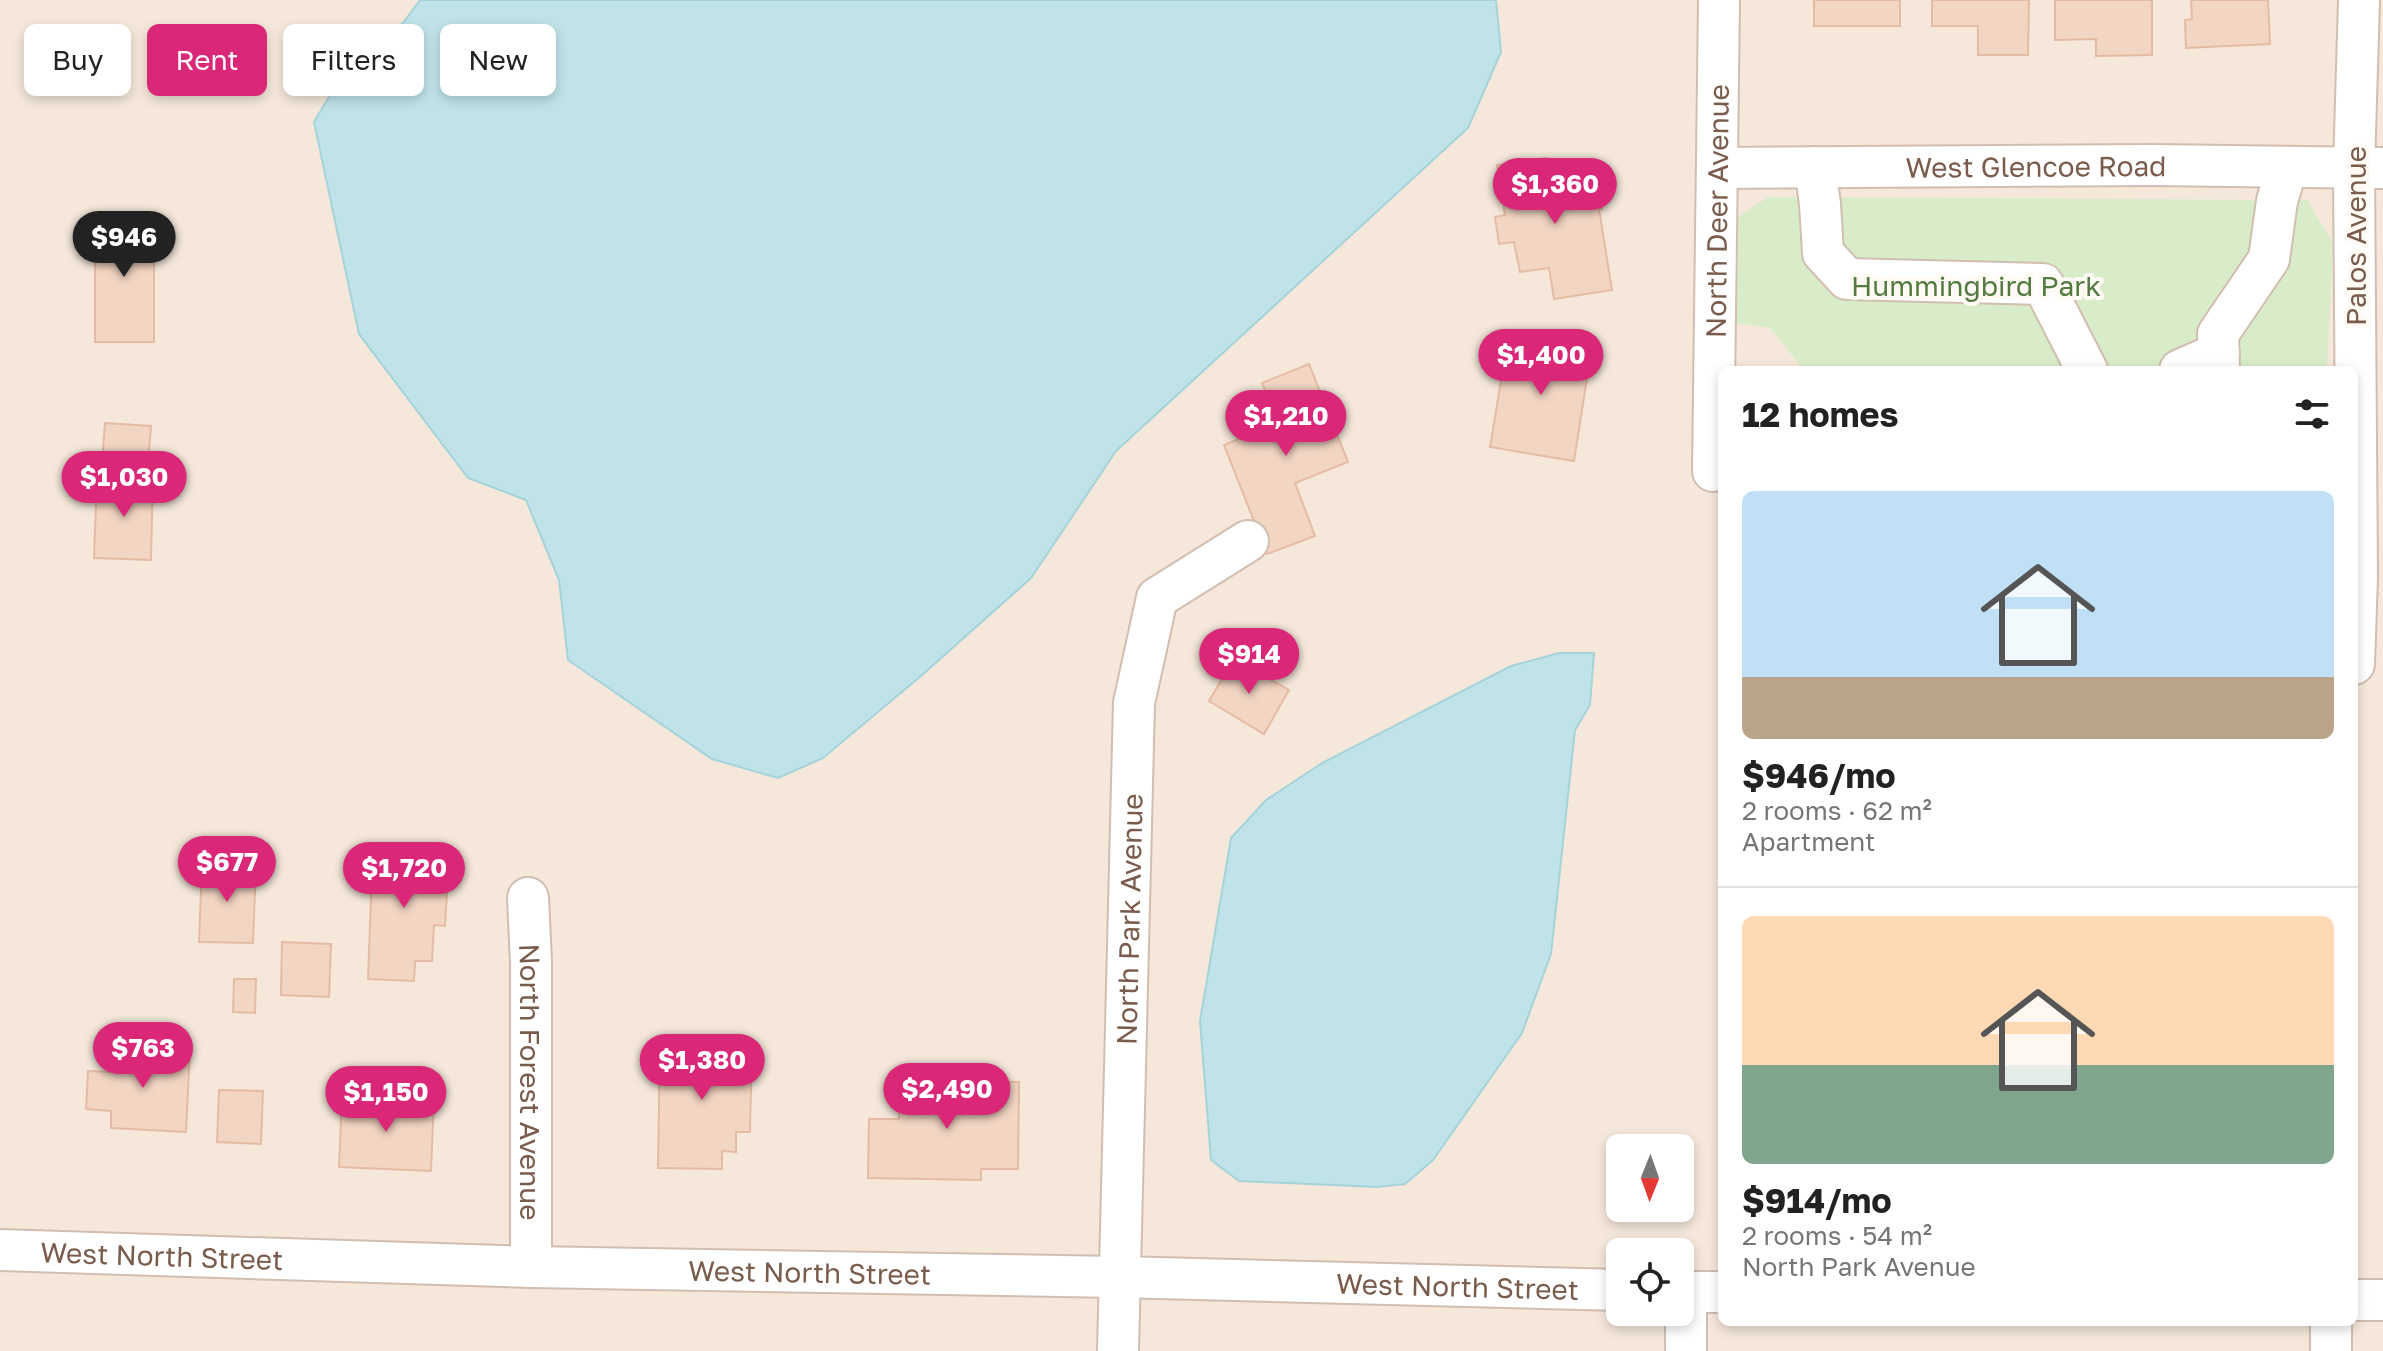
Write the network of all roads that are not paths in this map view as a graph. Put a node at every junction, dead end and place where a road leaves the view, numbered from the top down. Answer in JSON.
{"nodes":[{"id":1,"x":1719,"y":0,"type":"edge"},
{"id":2,"x":2359,"y":0,"type":"edge"},
{"id":3,"x":1815,"y":167,"type":"junction"},
{"id":4,"x":2287,"y":167,"type":"junction"},
{"id":5,"x":1718,"y":168,"type":"junction"},
{"id":6,"x":2369,"y":168,"type":"edge"},
{"id":7,"x":2219,"y":361,"type":"edge"},
{"id":8,"x":2085,"y":366,"type":"edge"},
{"id":9,"x":2197,"y":366,"type":"edge"},
{"id":10,"x":1713,"y":471,"type":"dead end"},
{"id":11,"x":1248,"y":541,"type":"dead end"},
{"id":12,"x":2358,"y":543,"type":"edge"},
{"id":13,"x":528,"y":898,"type":"dead end"},
{"id":14,"x":0,"y":1250,"type":"edge"},
{"id":15,"x":531,"y":1267,"type":"junction"},
{"id":16,"x":1120,"y":1277,"type":"junction"},
{"id":17,"x":1606,"y":1290,"type":"edge"},
{"id":18,"x":1696,"y":1292,"type":"edge"},
{"id":19,"x":2358,"y":1300,"type":"edge"},
{"id":20,"x":2383,"y":1300,"type":"edge"},
{"id":21,"x":2331,"y":1326,"type":"edge"},
{"id":22,"x":1118,"y":1351,"type":"edge"},
{"id":23,"x":1686,"y":1351,"type":"edge"},
{"id":24,"x":2331,"y":1351,"type":"edge"}],
"edges":[{"from":1,"to":5,"type":"street","name":"North Deer Avenue"},
{"from":2,"to":6,"type":"street","name":"Palos Avenue"},
{"from":3,"to":4,"type":"street","name":"West Glencoe Road"},
{"from":3,"to":5,"type":"street","name":"West Glencoe Road"},
{"from":3,"to":8,"type":"street"},
{"from":4,"to":6,"type":"street","name":"West Glencoe Road"},
{"from":4,"to":7,"type":"street"},
{"from":5,"to":10,"type":"street","name":"North Deer Avenue"},
{"from":6,"to":12,"type":"street","name":"Palos Avenue"},
{"from":7,"to":9,"type":"street"},
{"from":11,"to":16,"type":"street","name":"North Park Avenue"},
{"from":13,"to":15,"type":"street","name":"North Forest Avenue"},
{"from":14,"to":15,"type":"street","name":"West North Street"},
{"from":15,"to":16,"type":"street","name":"West North Street"},
{"from":16,"to":17,"type":"street","name":"West North Street"},
{"from":16,"to":22,"type":"street","name":"North Park Avenue"},
{"from":18,"to":23,"type":"street"},
{"from":19,"to":20,"type":"street"},
{"from":21,"to":24,"type":"street"}]}
